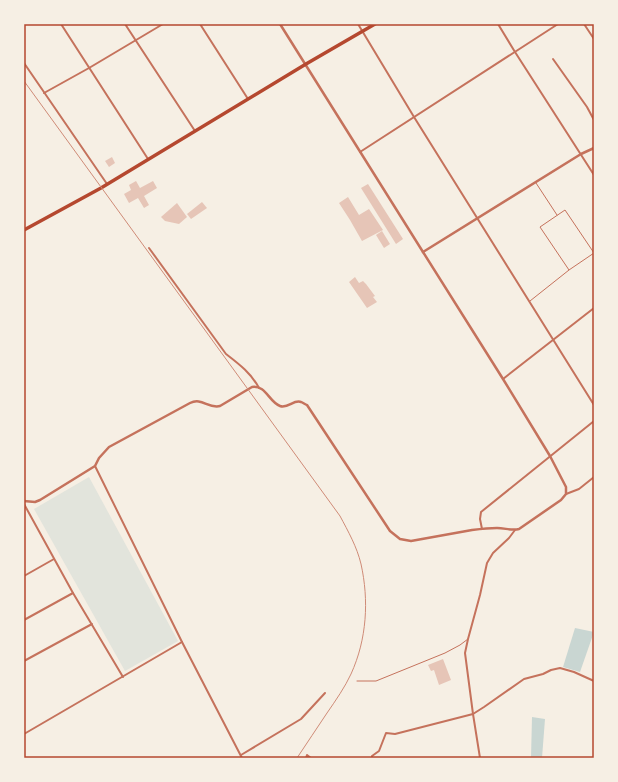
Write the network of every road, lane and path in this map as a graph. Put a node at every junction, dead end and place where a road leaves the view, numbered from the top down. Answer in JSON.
{"nodes":[{"id":1,"x":61,"y":24,"type":"edge"},
{"id":2,"x":125,"y":24,"type":"edge"},
{"id":3,"x":163,"y":24,"type":"edge"},
{"id":4,"x":200,"y":24,"type":"edge"},
{"id":5,"x":280,"y":24,"type":"edge"},
{"id":6,"x":358,"y":24,"type":"edge"},
{"id":7,"x":375,"y":24,"type":"edge"},
{"id":8,"x":498,"y":24,"type":"edge"},
{"id":9,"x":558,"y":24,"type":"edge"},
{"id":10,"x":584,"y":24,"type":"edge"},
{"id":11,"x":362,"y":31,"type":"junction"},
{"id":12,"x":594,"y":39,"type":"edge"},
{"id":13,"x":135,"y":41,"type":"junction"},
{"id":14,"x":515,"y":52,"type":"junction"},
{"id":15,"x":553,"y":59,"type":"dead end"},
{"id":16,"x":24,"y":63,"type":"edge"},
{"id":17,"x":306,"y":64,"type":"junction"},
{"id":18,"x":89,"y":68,"type":"junction"},
{"id":19,"x":44,"y":93,"type":"junction"},
{"id":20,"x":248,"y":99,"type":"junction"},
{"id":21,"x":414,"y":117,"type":"junction"},
{"id":22,"x":594,"y":120,"type":"edge"},
{"id":23,"x":195,"y":132,"type":"junction"},
{"id":24,"x":594,"y":148,"type":"edge"},
{"id":25,"x":360,"y":152,"type":"junction"},
{"id":26,"x":581,"y":154,"type":"junction"},
{"id":27,"x":148,"y":159,"type":"junction"},
{"id":28,"x":594,"y":175,"type":"edge"},
{"id":29,"x":536,"y":182,"type":"junction"},
{"id":30,"x":107,"y":184,"type":"junction"},
{"id":31,"x":557,"y":216,"type":"junction"},
{"id":32,"x":477,"y":219,"type":"junction"},
{"id":33,"x":24,"y":230,"type":"edge"},
{"id":34,"x":149,"y":248,"type":"dead end"},
{"id":35,"x":423,"y":252,"type":"junction"},
{"id":36,"x":569,"y":270,"type":"junction"},
{"id":37,"x":530,"y":301,"type":"junction"},
{"id":38,"x":594,"y":308,"type":"edge"},
{"id":39,"x":553,"y":340,"type":"junction"},
{"id":40,"x":503,"y":379,"type":"junction"},
{"id":41,"x":259,"y":388,"type":"junction"},
{"id":42,"x":594,"y":405,"type":"edge"},
{"id":43,"x":594,"y":421,"type":"edge"},
{"id":44,"x":550,"y":456,"type":"junction"},
{"id":45,"x":95,"y":466,"type":"junction"},
{"id":46,"x":594,"y":477,"type":"edge"},
{"id":47,"x":566,"y":494,"type":"junction"},
{"id":48,"x":24,"y":501,"type":"edge"},
{"id":49,"x":24,"y":504,"type":"edge"},
{"id":50,"x":482,"y":529,"type":"junction"},
{"id":51,"x":515,"y":530,"type":"junction"},
{"id":52,"x":55,"y":559,"type":"junction"},
{"id":53,"x":24,"y":576,"type":"edge"},
{"id":54,"x":73,"y":593,"type":"junction"},
{"id":55,"x":24,"y":620,"type":"edge"},
{"id":56,"x":92,"y":624,"type":"junction"},
{"id":57,"x":468,"y":639,"type":"junction"},
{"id":58,"x":182,"y":642,"type":"junction"},
{"id":59,"x":24,"y":661,"type":"edge"},
{"id":60,"x":123,"y":676,"type":"junction"},
{"id":61,"x":357,"y":681,"type":"dead end"},
{"id":62,"x":594,"y":681,"type":"edge"},
{"id":63,"x":325,"y":693,"type":"dead end"},
{"id":64,"x":473,"y":714,"type":"junction"},
{"id":65,"x":24,"y":734,"type":"edge"},
{"id":66,"x":241,"y":755,"type":"junction"},
{"id":67,"x":242,"y":758,"type":"edge"},
{"id":68,"x":306,"y":758,"type":"edge"},
{"id":69,"x":311,"y":758,"type":"edge"},
{"id":70,"x":372,"y":758,"type":"edge"},
{"id":71,"x":480,"y":758,"type":"edge"}],
"edges":[{"from":1,"to":18,"type":"street"},
{"from":2,"to":13,"type":"street"},
{"from":3,"to":13,"type":"street"},
{"from":4,"to":20,"type":"street"},
{"from":5,"to":17,"type":"street"},
{"from":6,"to":11,"type":"street"},
{"from":7,"to":11,"type":"main road"},
{"from":8,"to":14,"type":"street"},
{"from":9,"to":14,"type":"street"},
{"from":10,"to":12,"type":"street"},
{"from":11,"to":17,"type":"main road"},
{"from":11,"to":21,"type":"street"},
{"from":13,"to":18,"type":"street"},
{"from":13,"to":23,"type":"street"},
{"from":14,"to":21,"type":"street"},
{"from":14,"to":26,"type":"street"},
{"from":15,"to":22,"type":"street"},
{"from":16,"to":19,"type":"street"},
{"from":17,"to":20,"type":"main road"},
{"from":17,"to":25,"type":"street"},
{"from":18,"to":19,"type":"street"},
{"from":18,"to":27,"type":"street"},
{"from":19,"to":30,"type":"street"},
{"from":20,"to":23,"type":"main road"},
{"from":21,"to":25,"type":"street"},
{"from":21,"to":32,"type":"street"},
{"from":23,"to":27,"type":"main road"},
{"from":24,"to":26,"type":"street"},
{"from":25,"to":35,"type":"street"},
{"from":26,"to":28,"type":"street"},
{"from":26,"to":29,"type":"street"},
{"from":27,"to":30,"type":"main road"},
{"from":29,"to":31,"type":"lane"},
{"from":29,"to":32,"type":"street"},
{"from":30,"to":33,"type":"main road"},
{"from":31,"to":36,"type":"lane"},
{"from":31,"to":36,"type":"lane"},
{"from":32,"to":35,"type":"street"},
{"from":32,"to":37,"type":"street"},
{"from":34,"to":41,"type":"street"},
{"from":35,"to":40,"type":"street"},
{"from":36,"to":37,"type":"lane"},
{"from":37,"to":39,"type":"street"},
{"from":38,"to":39,"type":"street"},
{"from":39,"to":40,"type":"street"},
{"from":39,"to":42,"type":"street"},
{"from":40,"to":44,"type":"street"},
{"from":41,"to":45,"type":"street"},
{"from":41,"to":50,"type":"street"},
{"from":43,"to":44,"type":"street"},
{"from":44,"to":47,"type":"street"},
{"from":44,"to":50,"type":"street"},
{"from":45,"to":48,"type":"street"},
{"from":45,"to":58,"type":"street"},
{"from":46,"to":47,"type":"street"},
{"from":47,"to":51,"type":"street"},
{"from":49,"to":52,"type":"street"},
{"from":50,"to":51,"type":"street"},
{"from":51,"to":57,"type":"street"},
{"from":52,"to":53,"type":"street"},
{"from":52,"to":54,"type":"street"},
{"from":54,"to":55,"type":"street"},
{"from":54,"to":56,"type":"street"},
{"from":56,"to":59,"type":"street"},
{"from":56,"to":60,"type":"street"},
{"from":57,"to":61,"type":"lane"},
{"from":57,"to":64,"type":"street"},
{"from":58,"to":60,"type":"street"},
{"from":58,"to":66,"type":"street"},
{"from":60,"to":65,"type":"street"},
{"from":62,"to":64,"type":"street"},
{"from":63,"to":66,"type":"street"},
{"from":64,"to":70,"type":"street"},
{"from":64,"to":71,"type":"street"},
{"from":66,"to":67,"type":"street"},
{"from":68,"to":69,"type":"street"}]}
